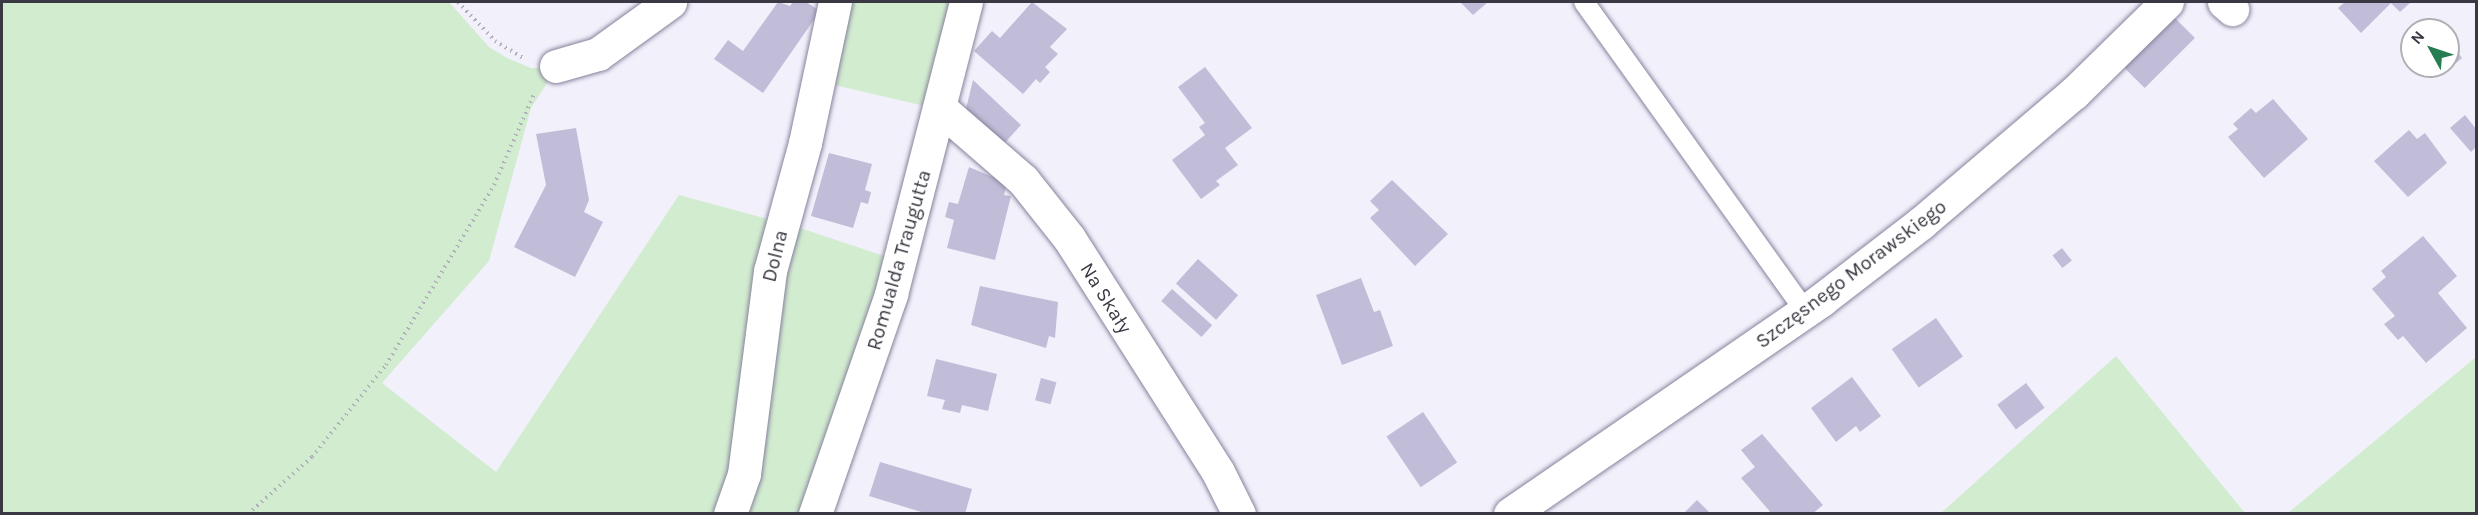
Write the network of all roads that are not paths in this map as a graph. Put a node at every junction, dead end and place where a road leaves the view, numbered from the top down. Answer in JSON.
{"nodes":[{"id":1,"x":670,"y":2,"type":"edge"},
{"id":2,"x":835,"y":2,"type":"edge"},
{"id":3,"x":966,"y":2,"type":"edge"},
{"id":4,"x":1584,"y":2,"type":"edge"},
{"id":5,"x":2167,"y":2,"type":"edge"},
{"id":6,"x":556,"y":66,"type":"road end"},
{"id":7,"x":941,"y":109,"type":"junction"},
{"id":8,"x":1805,"y":311,"type":"junction"},
{"id":9,"x":730,"y":513,"type":"edge"},
{"id":10,"x":815,"y":513,"type":"edge"},
{"id":11,"x":1239,"y":513,"type":"edge"},
{"id":12,"x":1510,"y":513,"type":"edge"}],
"edges":[{"from":1,"to":6,"type":"street"},
{"from":2,"to":9,"type":"street","name":"Dolna"},
{"from":3,"to":7,"type":"street","name":"Romualda Traugutta"},
{"from":4,"to":8,"type":"lane"},
{"from":5,"to":8,"type":"street","name":"Szczęsnego Morawskiego"},
{"from":7,"to":10,"type":"street","name":"Romualda Traugutta"},
{"from":7,"to":11,"type":"street","name":"Na Skały"},
{"from":8,"to":12,"type":"street","name":"Szczęsnego Morawskiego"}]}
